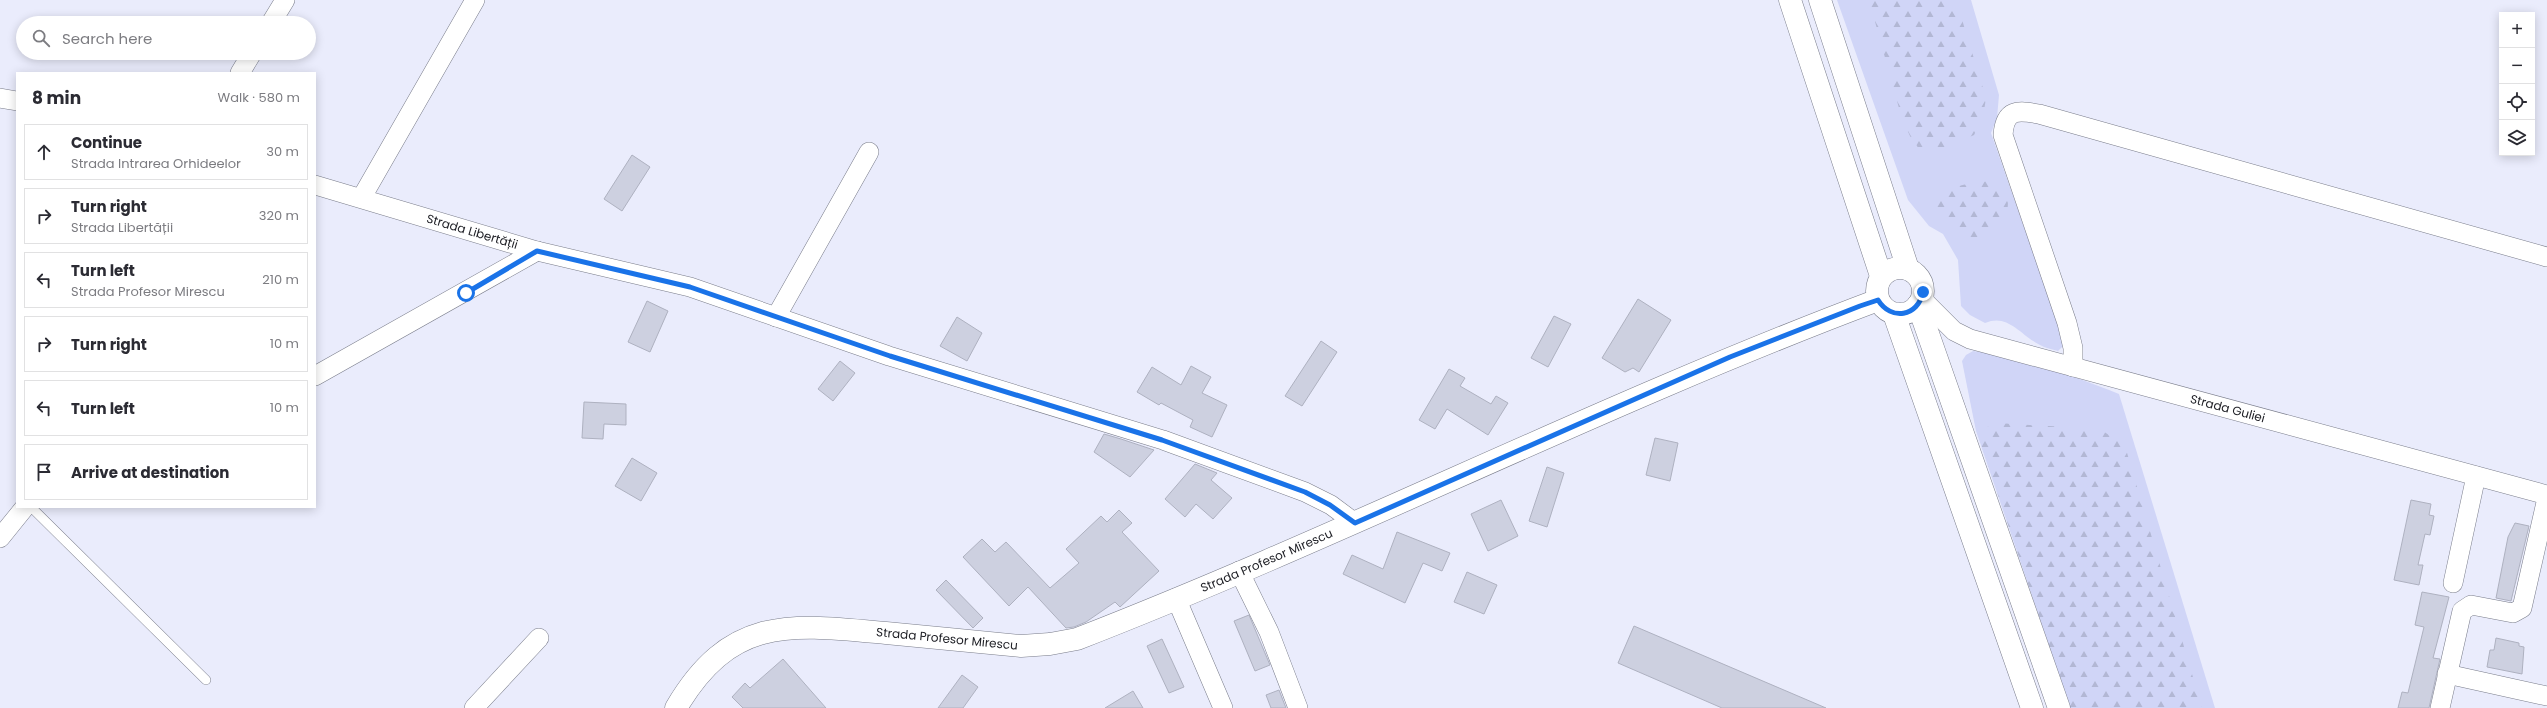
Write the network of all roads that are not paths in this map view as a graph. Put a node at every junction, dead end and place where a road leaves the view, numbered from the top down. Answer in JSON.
{"nodes":[{"id":1,"x":285,"y":0,"type":"edge"},
{"id":2,"x":476,"y":0,"type":"edge"},
{"id":3,"x":1790,"y":0,"type":"edge"},
{"id":4,"x":1820,"y":0,"type":"edge"},
{"id":5,"x":275,"y":16,"type":"edge"},
{"id":6,"x":248,"y":60,"type":"edge"},
{"id":7,"x":241,"y":72,"type":"edge"},
{"id":8,"x":0,"y":98,"type":"edge"},
{"id":9,"x":16,"y":101,"type":"edge"},
{"id":10,"x":869,"y":152,"type":"dead end"},
{"id":11,"x":316,"y":185,"type":"edge"},
{"id":12,"x":362,"y":197,"type":"junction"},
{"id":13,"x":537,"y":251,"type":"junction"},
{"id":14,"x":2547,"y":257,"type":"edge"},
{"id":15,"x":1908,"y":269,"type":"junction"},
{"id":16,"x":1881,"y":276,"type":"junction"},
{"id":17,"x":1878,"y":300,"type":"junction"},
{"id":18,"x":1920,"y":302,"type":"junction"},
{"id":19,"x":1894,"y":314,"type":"junction"},
{"id":20,"x":776,"y":317,"type":"junction"},
{"id":21,"x":2073,"y":367,"type":"junction"},
{"id":22,"x":316,"y":375,"type":"edge"},
{"id":23,"x":2476,"y":476,"type":"junction"},
{"id":24,"x":2547,"y":497,"type":"edge"},
{"id":25,"x":24,"y":508,"type":"edge"},
{"id":26,"x":32,"y":508,"type":"edge"},
{"id":27,"x":1355,"y":523,"type":"junction"},
{"id":28,"x":0,"y":538,"type":"edge"},
{"id":29,"x":1239,"y":571,"type":"junction"},
{"id":30,"x":2453,"y":583,"type":"dead end"},
{"id":31,"x":1176,"y":598,"type":"junction"},
{"id":32,"x":539,"y":638,"type":"dead end"},
{"id":33,"x":2447,"y":674,"type":"junction"},
{"id":34,"x":206,"y":680,"type":"dead end"},
{"id":35,"x":2547,"y":696,"type":"edge"},
{"id":36,"x":474,"y":708,"type":"edge"},
{"id":37,"x":676,"y":708,"type":"edge"},
{"id":38,"x":1223,"y":708,"type":"edge"},
{"id":39,"x":1298,"y":708,"type":"edge"},
{"id":40,"x":2032,"y":708,"type":"edge"},
{"id":41,"x":2059,"y":708,"type":"edge"},
{"id":42,"x":2440,"y":708,"type":"edge"}],
"edges":[{"from":1,"to":5,"type":"street"},
{"from":2,"to":12,"type":"street"},
{"from":3,"to":16,"type":"main road"},
{"from":4,"to":15,"type":"main road"},
{"from":6,"to":7,"type":"street"},
{"from":8,"to":9,"type":"street"},
{"from":10,"to":20,"type":"street"},
{"from":11,"to":12,"type":"street","name":"Strada Libertății"},
{"from":12,"to":13,"type":"street","name":"Strada Libertății"},
{"from":13,"to":20,"type":"street","name":"Strada Libertății"},
{"from":13,"to":22,"type":"street"},
{"from":14,"to":21,"type":"street"},
{"from":15,"to":16,"type":"main road"},
{"from":15,"to":18,"type":"main road"},
{"from":16,"to":17,"type":"main road"},
{"from":17,"to":19,"type":"main road"},
{"from":17,"to":27,"type":"main road","name":"Strada Profesor Mirescu"},
{"from":18,"to":19,"type":"main road"},
{"from":18,"to":21,"type":"street","name":"Strada Guliei"},
{"from":18,"to":41,"type":"main road"},
{"from":19,"to":40,"type":"main road"},
{"from":20,"to":27,"type":"street","name":"Strada Libertății"},
{"from":21,"to":23,"type":"street","name":"Strada Guliei"},
{"from":23,"to":24,"type":"street","name":"Strada Guliei"},
{"from":23,"to":30,"type":"street"},
{"from":24,"to":33,"type":"street"},
{"from":25,"to":28,"type":"street"},
{"from":26,"to":34,"type":"lane"},
{"from":27,"to":29,"type":"main road","name":"Strada Profesor Mirescu"},
{"from":29,"to":31,"type":"main road","name":"Strada Profesor Mirescu"},
{"from":29,"to":39,"type":"street"},
{"from":31,"to":37,"type":"main road","name":"Strada Profesor Mirescu"},
{"from":31,"to":38,"type":"street"},
{"from":32,"to":36,"type":"street"},
{"from":33,"to":35,"type":"street"},
{"from":33,"to":42,"type":"street"}]}
